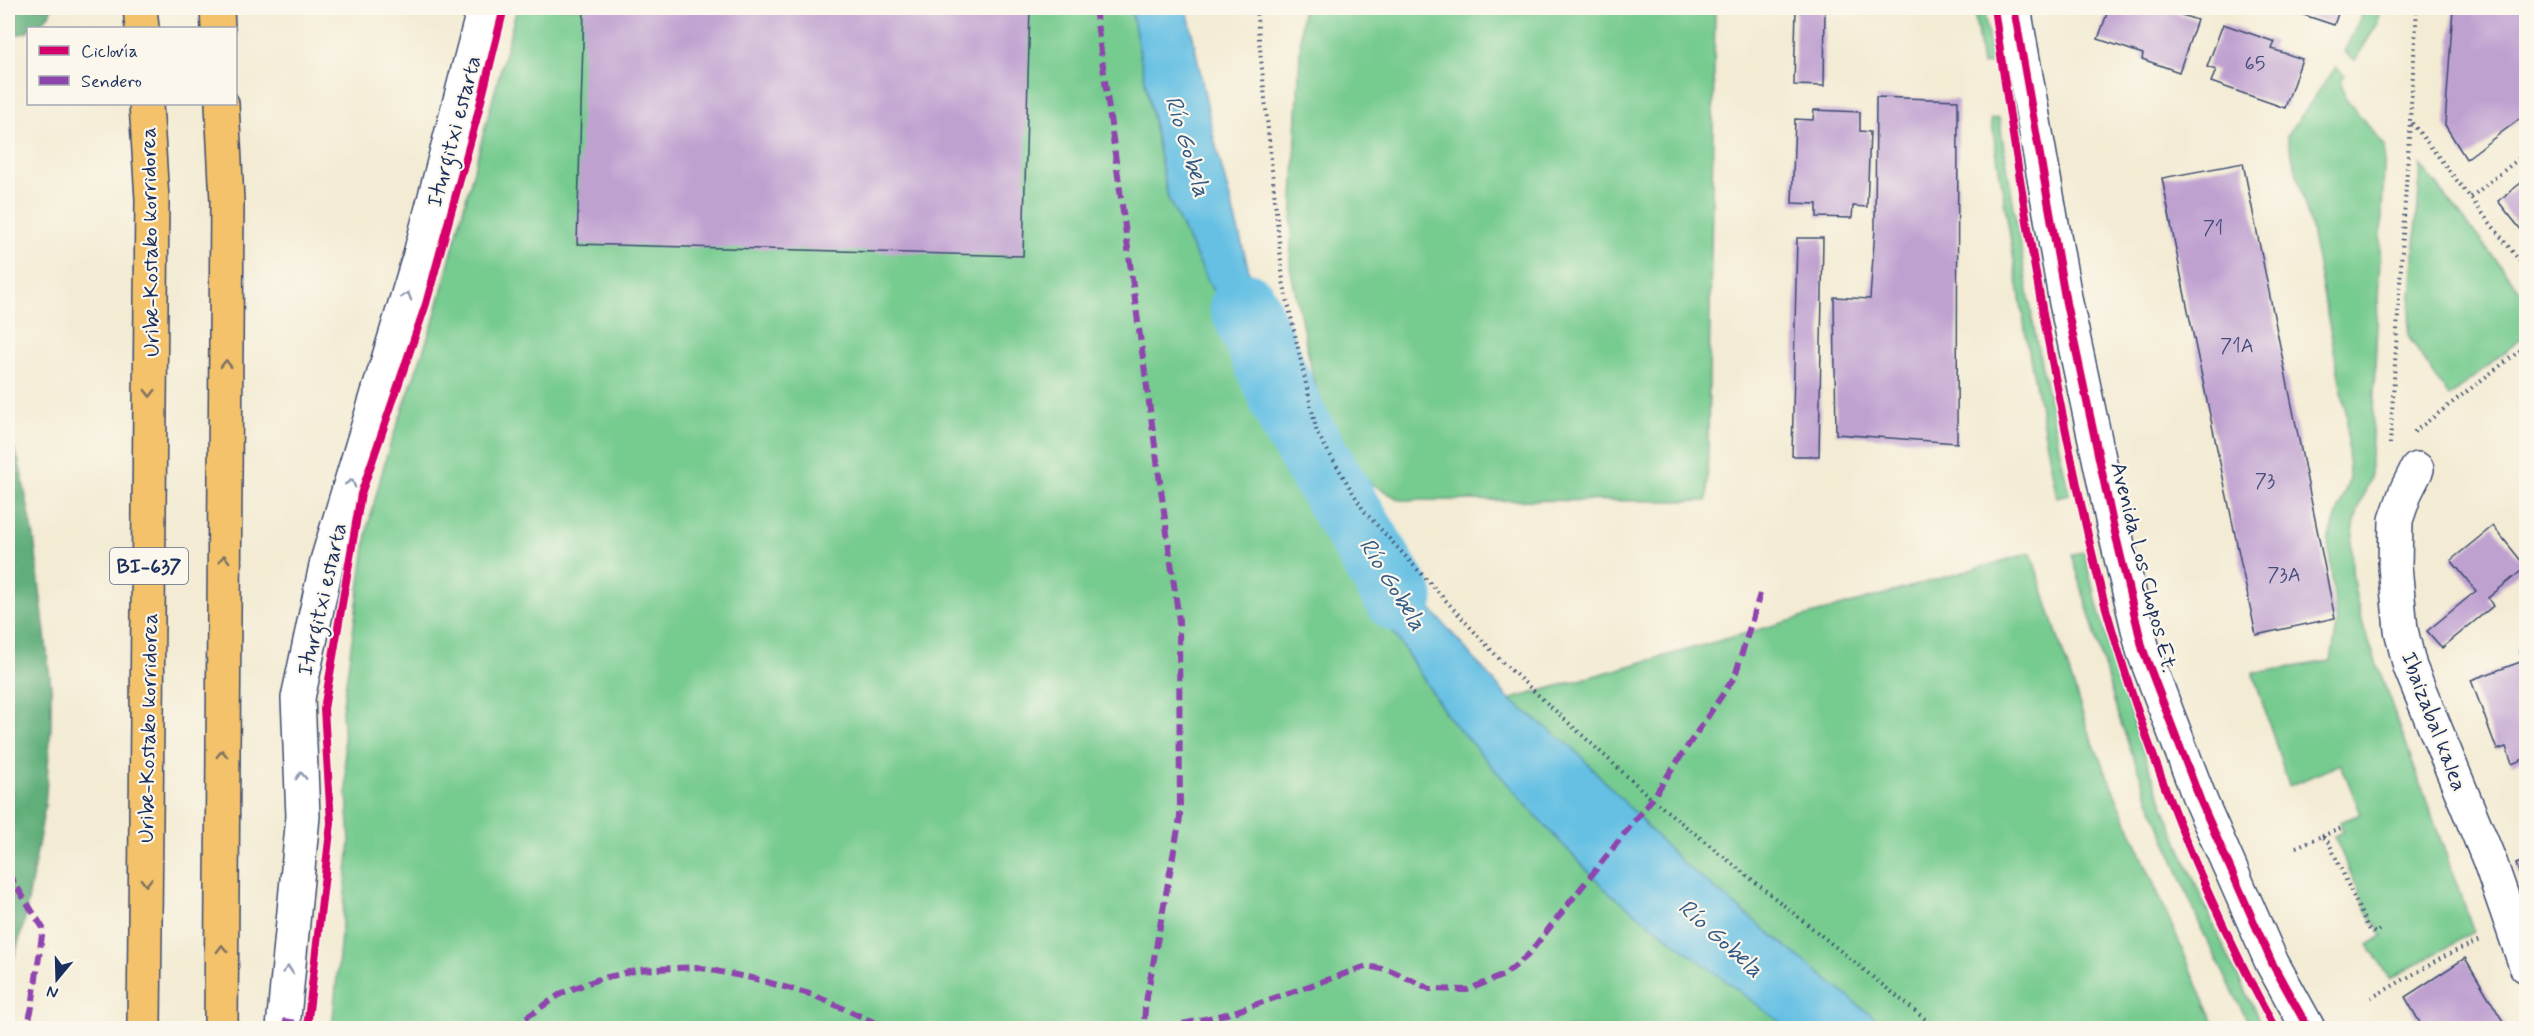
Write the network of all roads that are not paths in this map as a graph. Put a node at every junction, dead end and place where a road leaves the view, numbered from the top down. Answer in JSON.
{"nodes":[{"id":1,"x":140,"y":8,"type":"edge"},
{"id":2,"x":217,"y":8,"type":"edge"},
{"id":3,"x":484,"y":8,"type":"edge"},
{"id":4,"x":2014,"y":8,"type":"edge"},
{"id":5,"x":142,"y":27,"type":"edge"},
{"id":6,"x":218,"y":27,"type":"edge"},
{"id":7,"x":146,"y":105,"type":"edge"},
{"id":8,"x":222,"y":105,"type":"edge"},
{"id":9,"x":2412,"y":455,"type":"road end"},
{"id":10,"x":2526,"y":966,"type":"edge"},
{"id":11,"x":144,"y":1029,"type":"edge"},
{"id":12,"x":221,"y":1029,"type":"edge"},
{"id":13,"x":282,"y":1029,"type":"edge"},
{"id":14,"x":2308,"y":1029,"type":"edge"}],
"edges":[{"from":1,"to":5,"type":"highway"},
{"from":2,"to":6,"type":"highway"},
{"from":13,"to":3,"type":"street","name":"Iturgitxi estarta","one_way":true},
{"from":4,"to":14,"type":"street","name":"Avenida Los Chopos Et."},
{"from":7,"to":11,"type":"highway","name":"Uribe-Kostako korridorea","number":"BI-637","one_way":true},
{"from":12,"to":8,"type":"highway","one_way":true},
{"from":9,"to":10,"type":"street","name":"Ibaizabal kalea"}]}
